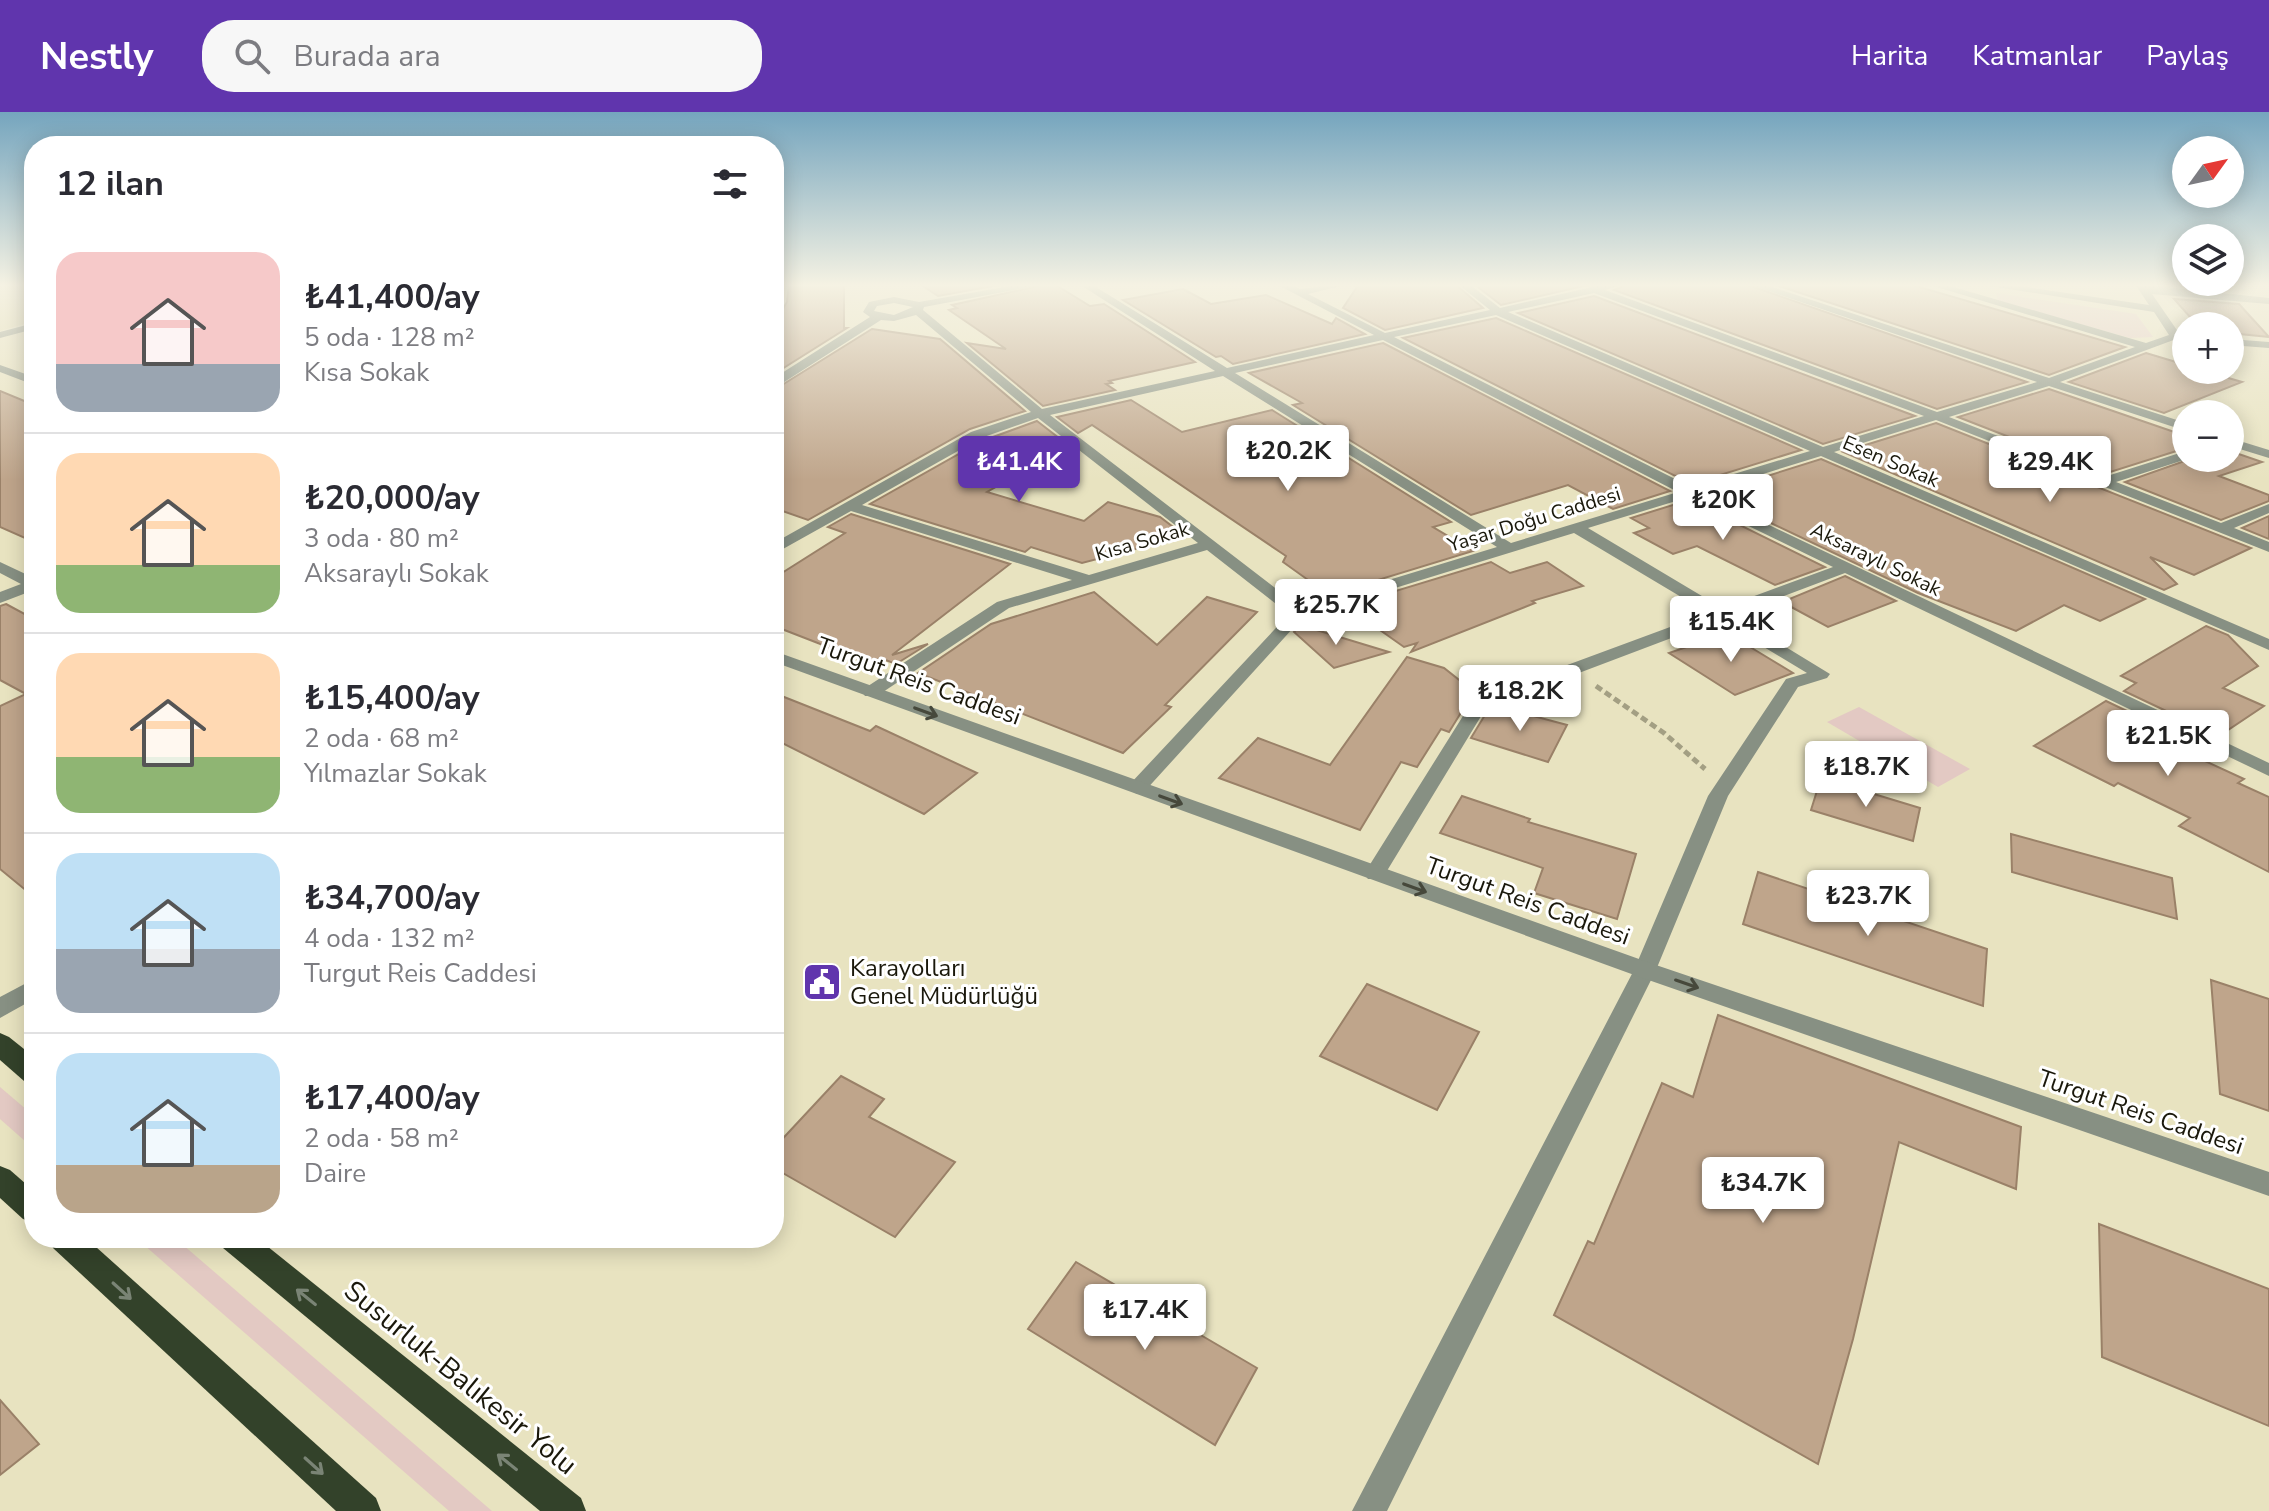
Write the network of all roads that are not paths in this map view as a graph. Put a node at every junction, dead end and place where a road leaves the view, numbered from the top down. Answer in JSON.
{"nodes":[{"id":1,"x":827,"y":349,"type":"edge"},
{"id":2,"x":966,"y":349,"type":"edge"},
{"id":3,"x":1187,"y":349,"type":"edge"},
{"id":4,"x":1324,"y":349,"type":"edge"},
{"id":5,"x":1407,"y":349,"type":"edge"},
{"id":6,"x":1585,"y":349,"type":"edge"},
{"id":7,"x":1755,"y":349,"type":"edge"},
{"id":8,"x":1950,"y":349,"type":"edge"},
{"id":9,"x":2141,"y":349,"type":"edge"},
{"id":10,"x":0,"y":368,"type":"edge"},
{"id":11,"x":1221,"y":371,"type":"junction"},
{"id":12,"x":24,"y":377,"type":"edge"},
{"id":13,"x":784,"y":377,"type":"edge"},
{"id":14,"x":2048,"y":382,"type":"junction"},
{"id":15,"x":1040,"y":413,"type":"junction"},
{"id":16,"x":1936,"y":416,"type":"junction"},
{"id":17,"x":2172,"y":422,"type":"edge"},
{"id":18,"x":2244,"y":446,"type":"edge"},
{"id":19,"x":1818,"y":451,"type":"junction"},
{"id":20,"x":2269,"y":454,"type":"edge"},
{"id":21,"x":2172,"y":460,"type":"edge"},
{"id":22,"x":2103,"y":482,"type":"junction"},
{"id":23,"x":1691,"y":493,"type":"junction"},
{"id":24,"x":849,"y":506,"type":"junction"},
{"id":25,"x":2269,"y":508,"type":"edge"},
{"id":26,"x":1575,"y":527,"type":"junction"},
{"id":27,"x":2222,"y":528,"type":"junction"},
{"id":28,"x":784,"y":543,"type":"edge"},
{"id":29,"x":1208,"y":545,"type":"junction"},
{"id":30,"x":1507,"y":547,"type":"junction"},
{"id":31,"x":2269,"y":547,"type":"edge"},
{"id":32,"x":0,"y":567,"type":"edge"},
{"id":33,"x":1846,"y":567,"type":"junction"},
{"id":34,"x":24,"y":579,"type":"edge"},
{"id":35,"x":1089,"y":580,"type":"junction"},
{"id":36,"x":24,"y":588,"type":"edge"},
{"id":37,"x":0,"y":598,"type":"edge"},
{"id":38,"x":1298,"y":613,"type":"junction"},
{"id":39,"x":1725,"y":614,"type":"junction"},
{"id":40,"x":2269,"y":645,"type":"edge"},
{"id":41,"x":784,"y":660,"type":"edge"},
{"id":42,"x":871,"y":692,"type":"junction"},
{"id":43,"x":2269,"y":770,"type":"edge"},
{"id":44,"x":1137,"y":788,"type":"junction"},
{"id":45,"x":1375,"y":874,"type":"junction"},
{"id":46,"x":1645,"y":970,"type":"junction"},
{"id":47,"x":24,"y":994,"type":"edge"},
{"id":48,"x":0,"y":1009,"type":"edge"},
{"id":49,"x":0,"y":1044,"type":"edge"},
{"id":50,"x":24,"y":1064,"type":"edge"},
{"id":51,"x":0,"y":1179,"type":"edge"},
{"id":52,"x":2269,"y":1184,"type":"edge"},
{"id":53,"x":24,"y":1201,"type":"edge"},
{"id":54,"x":75,"y":1248,"type":"edge"},
{"id":55,"x":246,"y":1248,"type":"edge"},
{"id":56,"x":363,"y":1511,"type":"edge"},
{"id":57,"x":568,"y":1511,"type":"edge"},
{"id":58,"x":1369,"y":1511,"type":"edge"}],
"edges":[{"from":1,"to":13,"type":"street"},
{"from":2,"to":15,"type":"street"},
{"from":3,"to":11,"type":"street"},
{"from":4,"to":11,"type":"street"},
{"from":5,"to":23,"type":"street","name":"Aksaraylı Sokak"},
{"from":6,"to":19,"type":"street","name":"Esen Sokak"},
{"from":7,"to":16,"type":"street"},
{"from":8,"to":14,"type":"street"},
{"from":9,"to":14,"type":"street","name":"Yaşar Doğu Caddesi"},
{"from":10,"to":12,"type":"street"},
{"from":11,"to":15,"type":"street"},
{"from":11,"to":30,"type":"street"},
{"from":14,"to":16,"type":"street","name":"Yaşar Doğu Caddesi"},
{"from":14,"to":17,"type":"street"},
{"from":15,"to":24,"type":"street"},
{"from":15,"to":29,"type":"street"},
{"from":16,"to":19,"type":"street","name":"Yaşar Doğu Caddesi"},
{"from":16,"to":22,"type":"street"},
{"from":18,"to":20,"type":"street"},
{"from":19,"to":23,"type":"street","name":"Yaşar Doğu Caddesi"},
{"from":19,"to":40,"type":"street","name":"Esen Sokak"},
{"from":21,"to":22,"type":"street"},
{"from":22,"to":27,"type":"street"},
{"from":23,"to":26,"type":"street","name":"Yaşar Doğu Caddesi"},
{"from":23,"to":33,"type":"street","name":"Aksaraylı Sokak"},
{"from":24,"to":28,"type":"street"},
{"from":24,"to":35,"type":"street","name":"Kısa Sokak"},
{"from":25,"to":27,"type":"street"},
{"from":26,"to":30,"type":"street","name":"Yaşar Doğu Caddesi"},
{"from":26,"to":39,"type":"street"},
{"from":27,"to":31,"type":"street"},
{"from":29,"to":35,"type":"street","name":"Kısa Sokak"},
{"from":29,"to":38,"type":"street"},
{"from":30,"to":38,"type":"street","name":"Yaşar Doğu Caddesi"},
{"from":32,"to":34,"type":"street"},
{"from":33,"to":39,"type":"street"},
{"from":33,"to":43,"type":"street","name":"Aksaraylı Sokak"},
{"from":35,"to":42,"type":"street","name":"Kısa Sokak"},
{"from":36,"to":37,"type":"street"},
{"from":38,"to":44,"type":"street","name":"Yaşar Doğu Caddesi"},
{"from":39,"to":45,"type":"street"},
{"from":39,"to":46,"type":"street"},
{"from":41,"to":42,"type":"street","name":"Turgut Reis Caddesi"},
{"from":42,"to":44,"type":"street","name":"Turgut Reis Caddesi","one_way":true},
{"from":44,"to":45,"type":"street","name":"Turgut Reis Caddesi","one_way":true},
{"from":45,"to":46,"type":"street","name":"Turgut Reis Caddesi","one_way":true},
{"from":46,"to":52,"type":"street","name":"Turgut Reis Caddesi","one_way":true},
{"from":46,"to":58,"type":"street"},
{"from":47,"to":48,"type":"street"},
{"from":49,"to":50,"type":"highway"},
{"from":51,"to":53,"type":"highway"},
{"from":54,"to":56,"type":"highway","one_way":true},
{"from":57,"to":55,"type":"highway","name":"Susurluk-Balıkesir Yolu","one_way":true}]}
